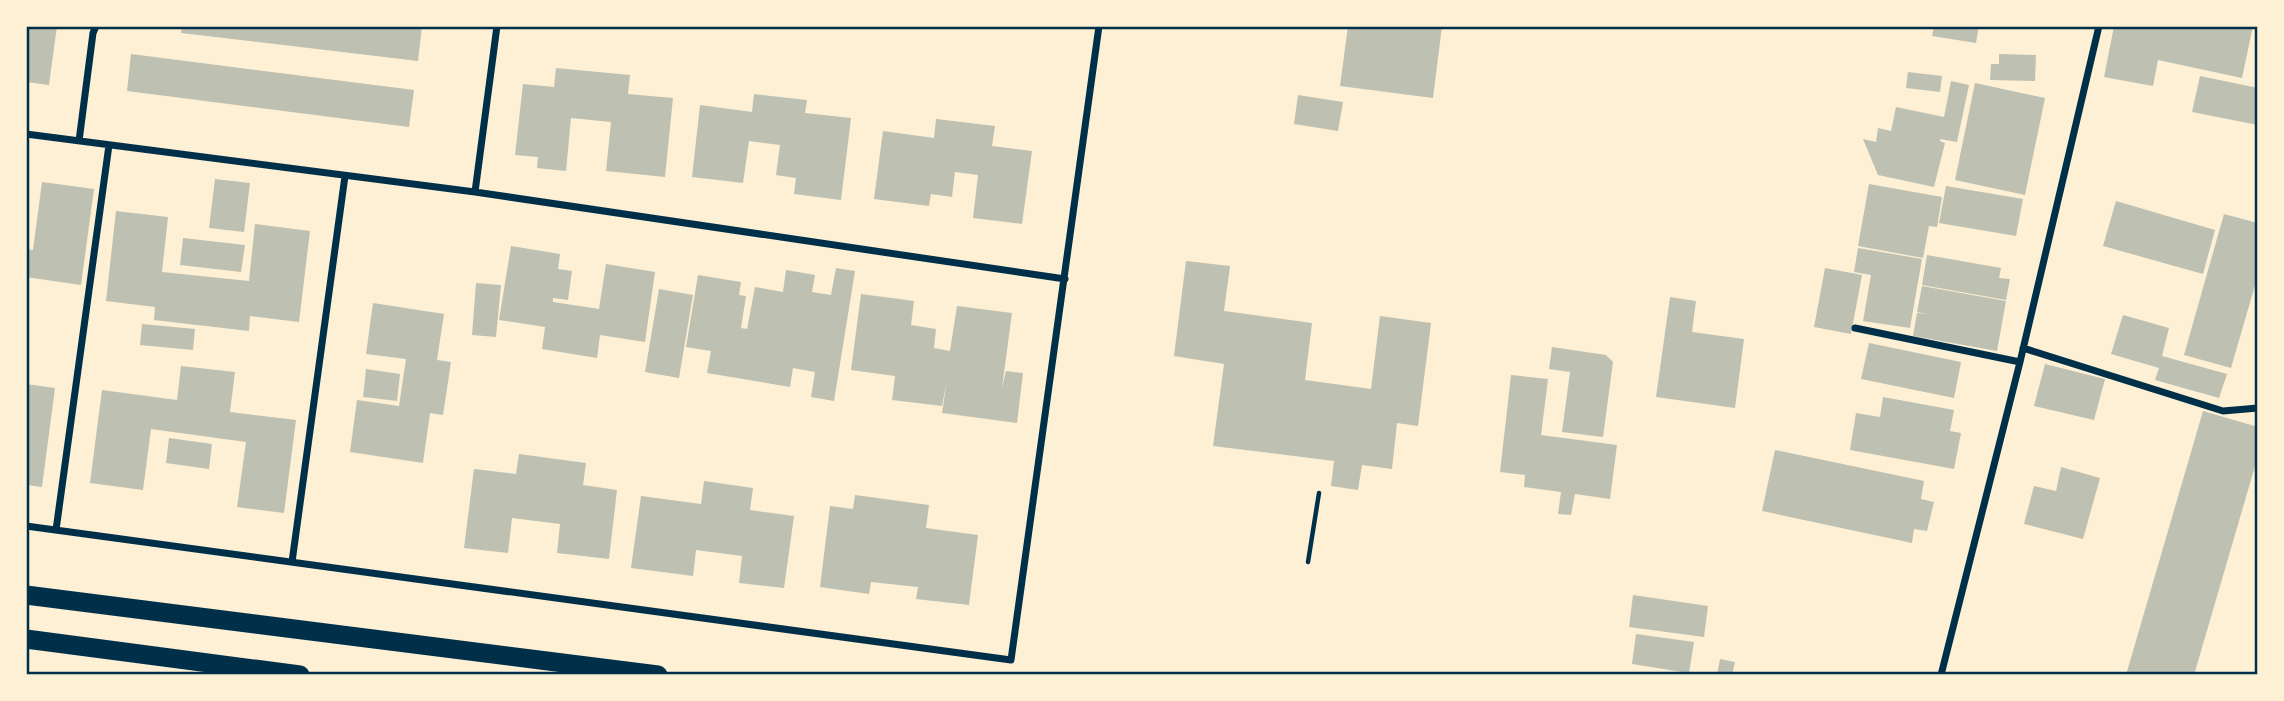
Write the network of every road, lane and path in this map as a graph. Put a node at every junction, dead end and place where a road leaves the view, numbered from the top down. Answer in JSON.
{"nodes":[{"id":1,"x":96,"y":26,"type":"edge"},
{"id":2,"x":498,"y":26,"type":"edge"},
{"id":3,"x":1099,"y":26,"type":"edge"},
{"id":4,"x":2099,"y":26,"type":"edge"},
{"id":5,"x":26,"y":134,"type":"edge"},
{"id":6,"x":79,"y":141,"type":"junction"},
{"id":7,"x":109,"y":145,"type":"junction"},
{"id":8,"x":345,"y":176,"type":"junction"},
{"id":9,"x":475,"y":192,"type":"junction"},
{"id":10,"x":1065,"y":279,"type":"junction"},
{"id":11,"x":1855,"y":328,"type":"dead end"},
{"id":12,"x":2023,"y":348,"type":"junction"},
{"id":13,"x":2020,"y":362,"type":"junction"},
{"id":14,"x":2258,"y":408,"type":"edge"},
{"id":15,"x":1319,"y":493,"type":"dead end"},
{"id":16,"x":26,"y":526,"type":"edge"},
{"id":17,"x":56,"y":530,"type":"junction"},
{"id":18,"x":292,"y":562,"type":"junction"},
{"id":19,"x":1308,"y":562,"type":"dead end"},
{"id":20,"x":26,"y":595,"type":"edge"},
{"id":21,"x":26,"y":639,"type":"edge"},
{"id":22,"x":300,"y":675,"type":"edge"},
{"id":23,"x":658,"y":675,"type":"edge"},
{"id":24,"x":1941,"y":675,"type":"edge"}],
"edges":[{"from":1,"to":6,"type":"street"},
{"from":2,"to":9,"type":"street"},
{"from":3,"to":10,"type":"street"},
{"from":4,"to":12,"type":"street"},
{"from":5,"to":6,"type":"street"},
{"from":6,"to":7,"type":"street"},
{"from":7,"to":8,"type":"street"},
{"from":7,"to":17,"type":"street"},
{"from":8,"to":9,"type":"street"},
{"from":8,"to":18,"type":"street"},
{"from":9,"to":10,"type":"street"},
{"from":10,"to":18,"type":"street"},
{"from":11,"to":13,"type":"street"},
{"from":12,"to":13,"type":"street"},
{"from":12,"to":14,"type":"street"},
{"from":13,"to":24,"type":"street"},
{"from":15,"to":19,"type":"path"},
{"from":16,"to":17,"type":"street"},
{"from":17,"to":18,"type":"street"},
{"from":20,"to":23,"type":"highway"},
{"from":21,"to":22,"type":"highway"}]}
